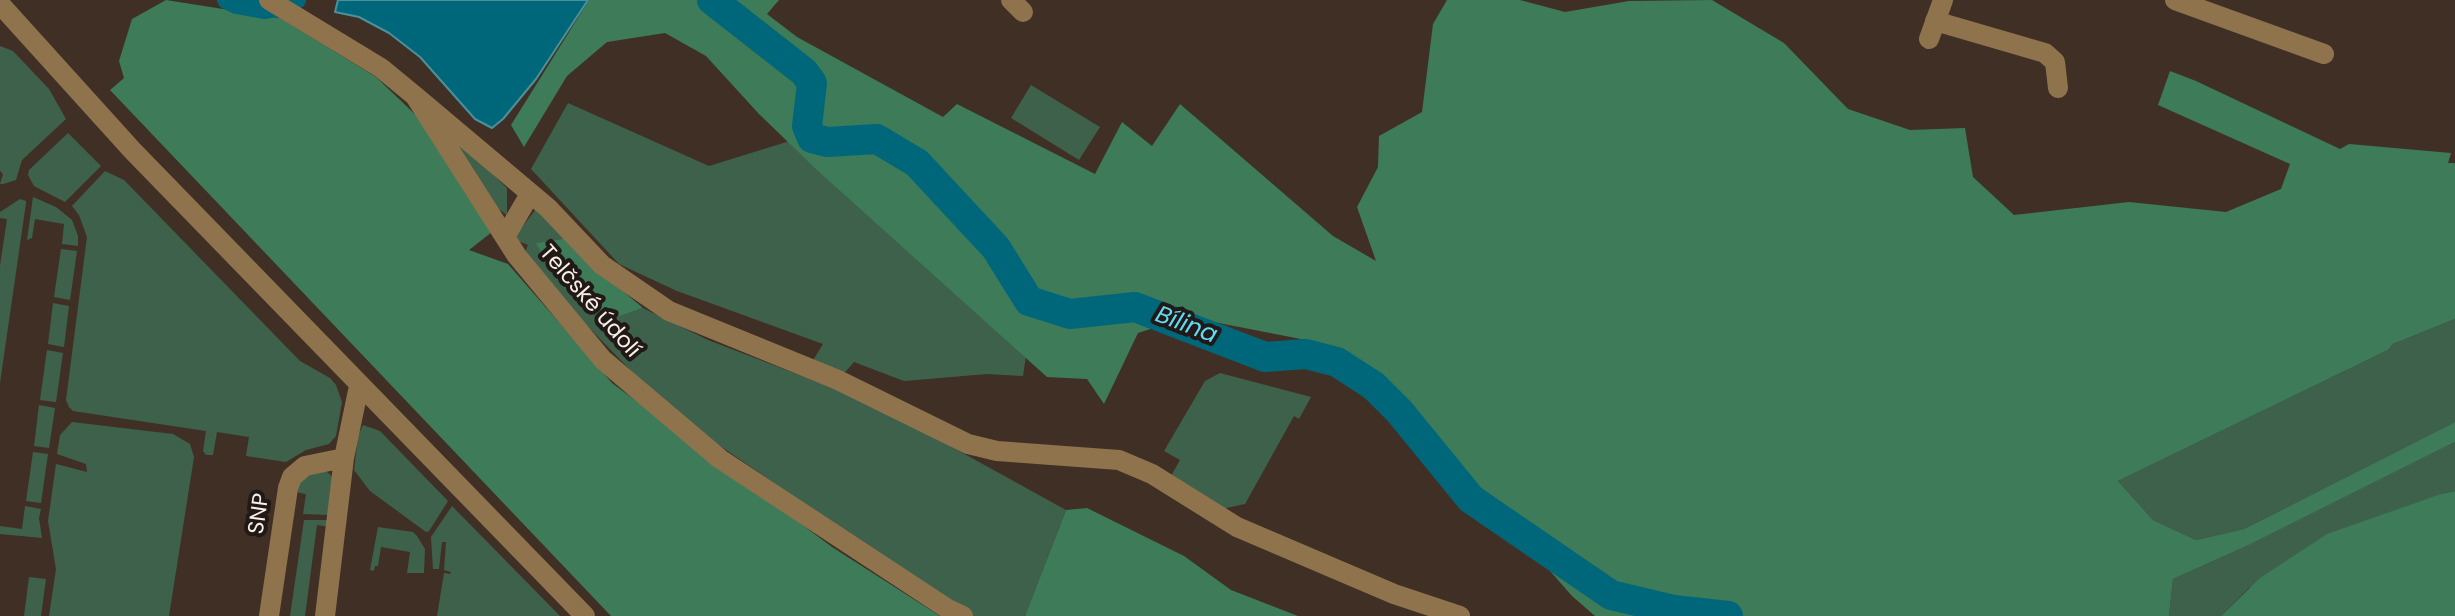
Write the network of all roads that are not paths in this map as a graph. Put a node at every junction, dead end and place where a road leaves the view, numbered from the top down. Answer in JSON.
{"nodes":[{"id":1,"x":269,"y":0,"type":"edge"},
{"id":2,"x":1943,"y":0,"type":"edge"},
{"id":3,"x":2175,"y":0,"type":"edge"},
{"id":4,"x":0,"y":4,"type":"edge"},
{"id":5,"x":2324,"y":54,"type":"dead end"},
{"id":6,"x":2058,"y":88,"type":"dead end"},
{"id":7,"x":415,"y":96,"type":"junction"},
{"id":8,"x":530,"y":194,"type":"junction"},
{"id":9,"x":505,"y":237,"type":"junction"},
{"id":10,"x":359,"y":386,"type":"junction"},
{"id":11,"x":344,"y":458,"type":"junction"},
{"id":12,"x":269,"y":616,"type":"edge"},
{"id":13,"x":325,"y":616,"type":"edge"},
{"id":14,"x":585,"y":616,"type":"edge"},
{"id":15,"x":963,"y":616,"type":"edge"},
{"id":16,"x":1460,"y":616,"type":"edge"}],
"edges":[{"from":1,"to":7,"type":"street","name":"Telčské údolí"},
{"from":2,"to":6,"type":"street"},
{"from":3,"to":5,"type":"street"},
{"from":4,"to":10,"type":"street"},
{"from":7,"to":8,"type":"street"},
{"from":7,"to":9,"type":"street","name":"Telčské údolí"},
{"from":8,"to":9,"type":"street"},
{"from":8,"to":16,"type":"street"},
{"from":9,"to":15,"type":"street","name":"Telčské údolí"},
{"from":10,"to":11,"type":"street"},
{"from":10,"to":14,"type":"street"},
{"from":11,"to":12,"type":"street","name":"SNP"},
{"from":11,"to":13,"type":"street"}]}
